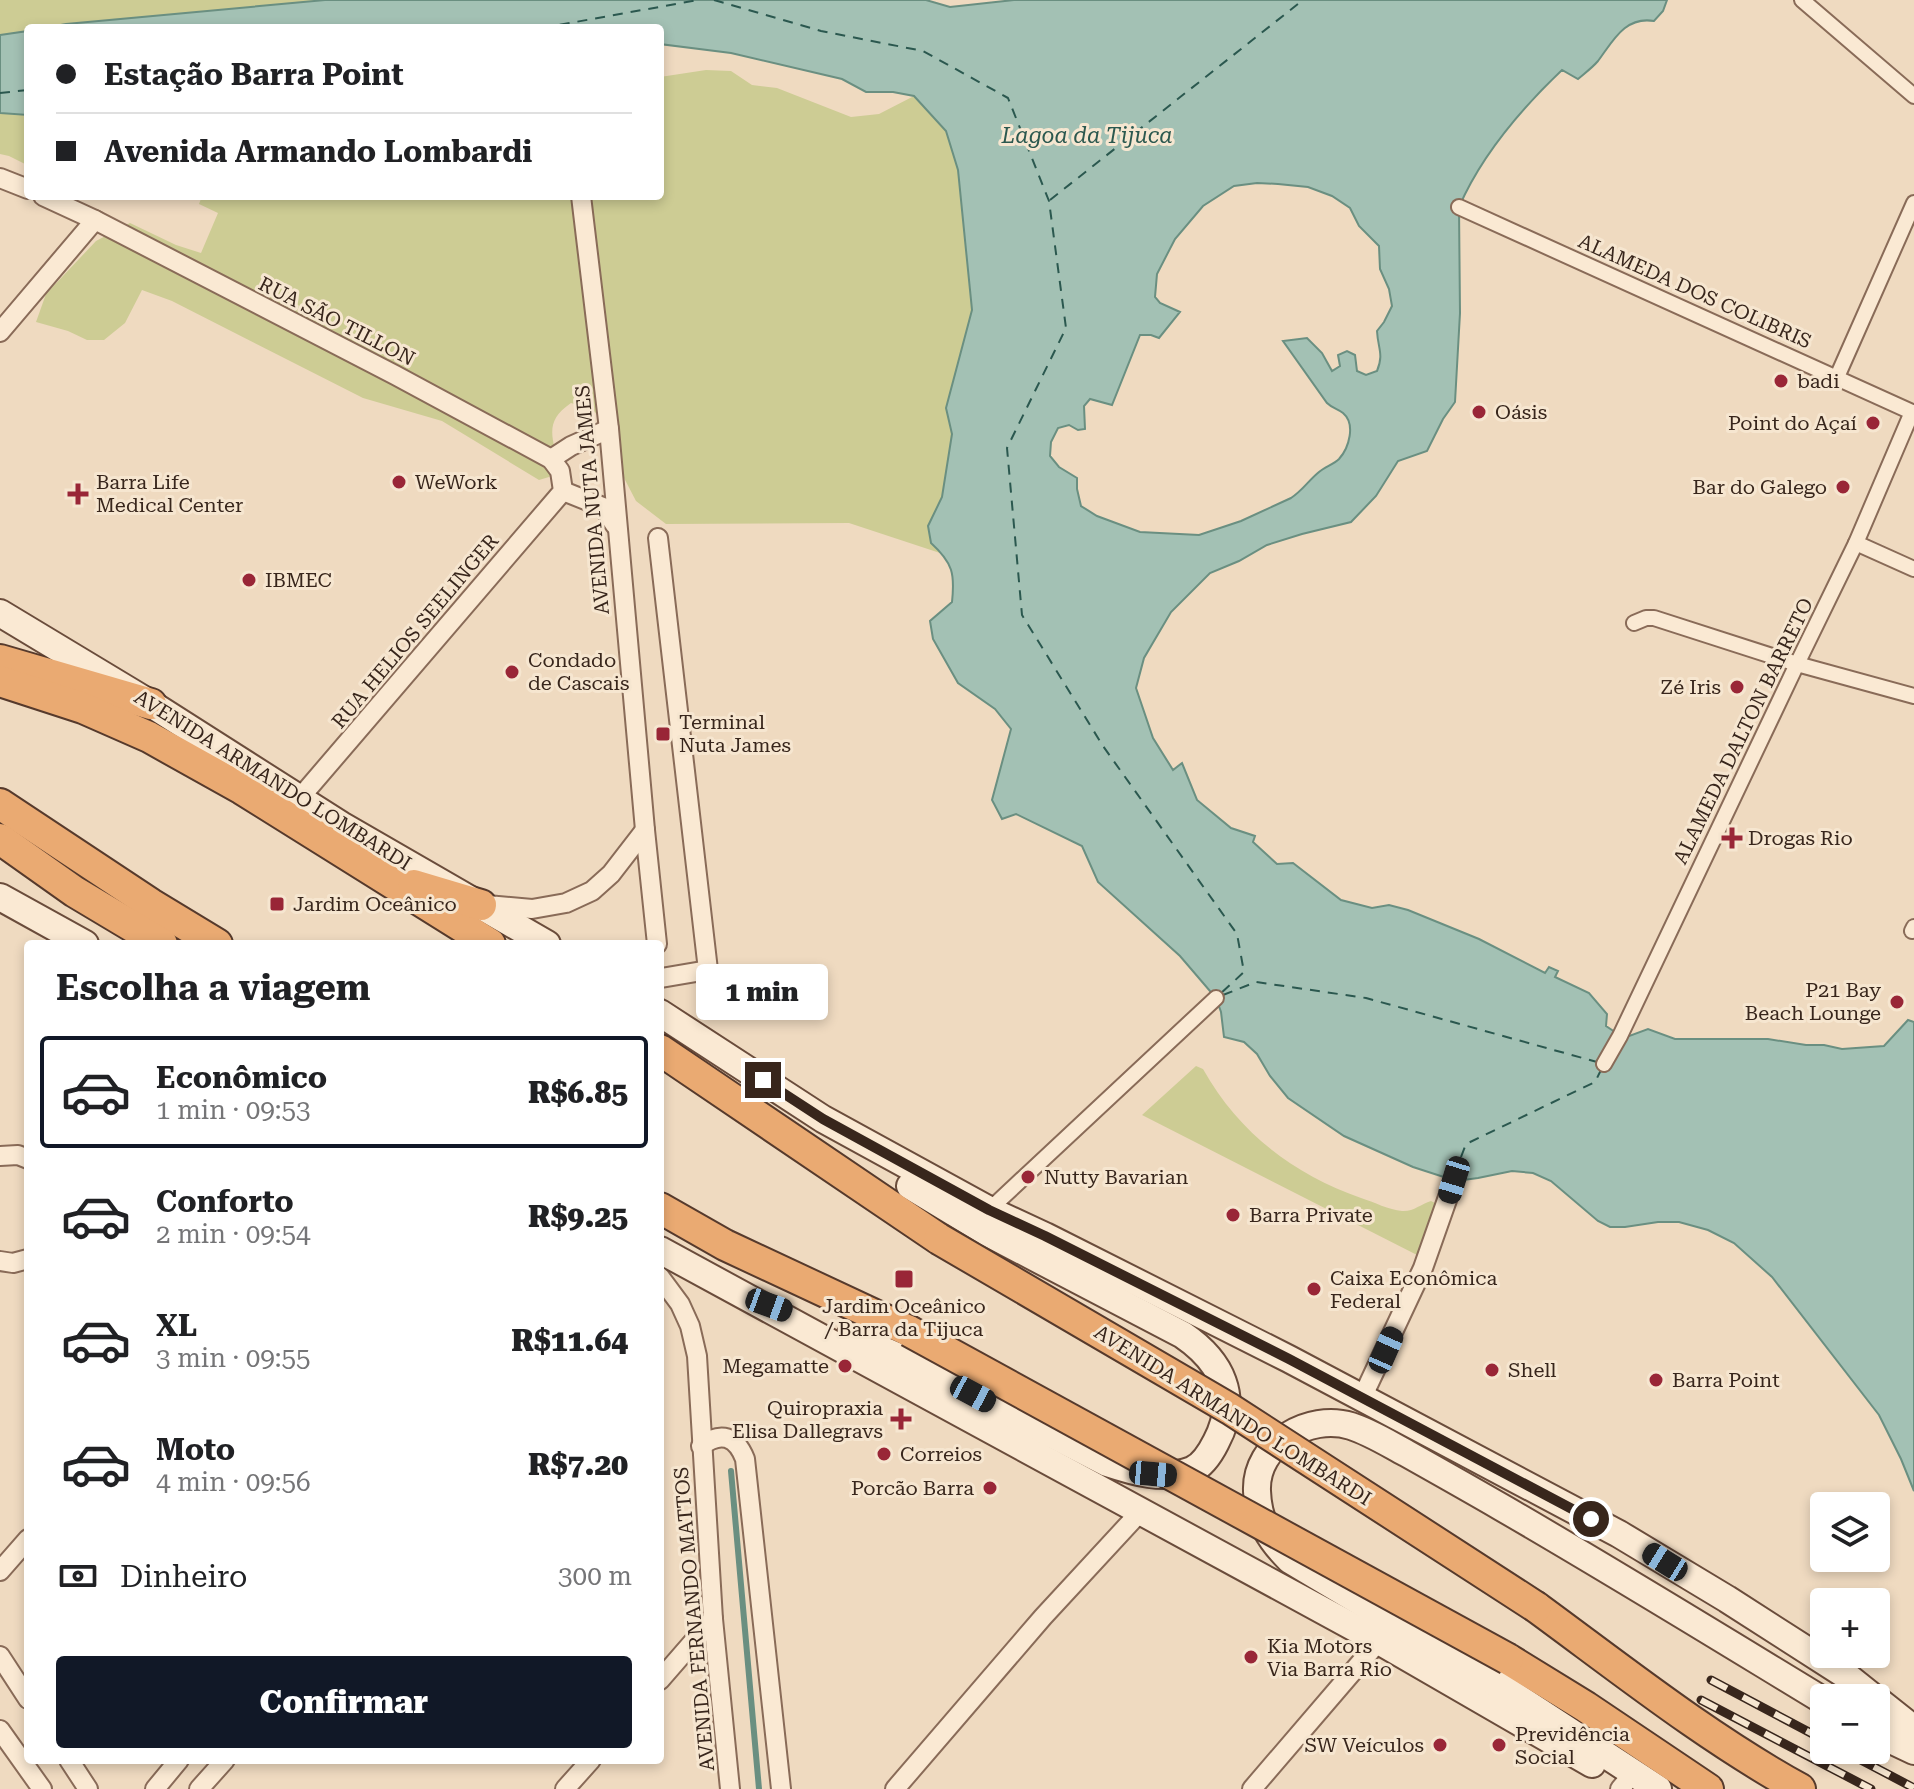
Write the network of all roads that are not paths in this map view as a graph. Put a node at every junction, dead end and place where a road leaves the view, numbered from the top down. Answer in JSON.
{"nodes":[{"id":1,"x":1802,"y":0,"type":"edge"},
{"id":2,"x":1914,"y":96,"type":"edge"},
{"id":3,"x":0,"y":178,"type":"edge"},
{"id":4,"x":24,"y":187,"type":"edge"},
{"id":5,"x":52,"y":200,"type":"edge"},
{"id":6,"x":581,"y":200,"type":"edge"},
{"id":7,"x":1914,"y":203,"type":"edge"},
{"id":8,"x":1459,"y":207,"type":"dead end"},
{"id":9,"x":95,"y":220,"type":"junction"},
{"id":10,"x":0,"y":332,"type":"edge"},
{"id":11,"x":1837,"y":377,"type":"junction"},
{"id":12,"x":1913,"y":412,"type":"edge"},
{"id":13,"x":609,"y":429,"type":"junction"},
{"id":14,"x":551,"y":459,"type":"junction"},
{"id":15,"x":563,"y":491,"type":"junction"},
{"id":16,"x":617,"y":527,"type":"junction"},
{"id":17,"x":658,"y":538,"type":"dead end"},
{"id":18,"x":1856,"y":543,"type":"junction"},
{"id":19,"x":1914,"y":569,"type":"edge"},
{"id":20,"x":0,"y":613,"type":"edge"},
{"id":21,"x":1634,"y":623,"type":"dead end"},
{"id":22,"x":0,"y":660,"type":"edge"},
{"id":23,"x":1797,"y":664,"type":"junction"},
{"id":24,"x":0,"y":681,"type":"edge"},
{"id":25,"x":1914,"y":696,"type":"edge"},
{"id":26,"x":151,"y":704,"type":"junction"},
{"id":27,"x":299,"y":799,"type":"junction"},
{"id":28,"x":0,"y":804,"type":"edge"},
{"id":29,"x":645,"y":830,"type":"junction"},
{"id":30,"x":0,"y":839,"type":"edge"},
{"id":31,"x":378,"y":875,"type":"junction"},
{"id":32,"x":0,"y":897,"type":"edge"},
{"id":33,"x":481,"y":905,"type":"junction"},
{"id":34,"x":78,"y":940,"type":"edge"},
{"id":35,"x":155,"y":940,"type":"edge"},
{"id":36,"x":210,"y":940,"type":"edge"},
{"id":37,"x":484,"y":940,"type":"edge"},
{"id":38,"x":540,"y":940,"type":"edge"},
{"id":39,"x":657,"y":940,"type":"edge"},
{"id":40,"x":664,"y":979,"type":"edge"},
{"id":41,"x":1216,"y":998,"type":"dead end"},
{"id":42,"x":664,"y":1016,"type":"edge"},
{"id":43,"x":664,"y":1053,"type":"edge"},
{"id":44,"x":1604,"y":1064,"type":"dead end"},
{"id":45,"x":823,"y":1119,"type":"junction"},
{"id":46,"x":0,"y":1156,"type":"edge"},
{"id":47,"x":24,"y":1157,"type":"edge"},
{"id":48,"x":1454,"y":1180,"type":"dead end"},
{"id":49,"x":664,"y":1210,"type":"edge"},
{"id":50,"x":989,"y":1210,"type":"junction"},
{"id":51,"x":664,"y":1252,"type":"edge"},
{"id":52,"x":24,"y":1260,"type":"edge"},
{"id":53,"x":0,"y":1261,"type":"edge"},
{"id":54,"x":664,"y":1282,"type":"edge"},
{"id":55,"x":746,"y":1297,"type":"junction"},
{"id":56,"x":664,"y":1300,"type":"edge"},
{"id":57,"x":680,"y":1304,"type":"junction"},
{"id":58,"x":1362,"y":1398,"type":"junction"},
{"id":59,"x":701,"y":1446,"type":"junction"},
{"id":60,"x":1141,"y":1511,"type":"junction"},
{"id":61,"x":24,"y":1544,"type":"edge"},
{"id":62,"x":0,"y":1571,"type":"edge"},
{"id":63,"x":713,"y":1619,"type":"junction"},
{"id":64,"x":1379,"y":1641,"type":"junction"},
{"id":65,"x":0,"y":1656,"type":"edge"},
{"id":66,"x":664,"y":1675,"type":"edge"},
{"id":67,"x":1856,"y":1684,"type":"edge"},
{"id":68,"x":1810,"y":1692,"type":"edge"},
{"id":69,"x":24,"y":1693,"type":"edge"},
{"id":70,"x":1890,"y":1711,"type":"edge"},
{"id":71,"x":1914,"y":1729,"type":"edge"},
{"id":72,"x":0,"y":1730,"type":"edge"},
{"id":73,"x":1890,"y":1740,"type":"edge"},
{"id":74,"x":1914,"y":1751,"type":"edge"},
{"id":75,"x":24,"y":1764,"type":"edge"},
{"id":76,"x":24,"y":1764,"type":"edge"},
{"id":77,"x":72,"y":1764,"type":"edge"},
{"id":78,"x":176,"y":1764,"type":"edge"},
{"id":79,"x":221,"y":1764,"type":"edge"},
{"id":80,"x":587,"y":1764,"type":"edge"},
{"id":81,"x":1627,"y":1787,"type":"edge"},
{"id":82,"x":42,"y":1789,"type":"edge"},
{"id":83,"x":88,"y":1789,"type":"edge"},
{"id":84,"x":155,"y":1789,"type":"edge"},
{"id":85,"x":199,"y":1789,"type":"edge"},
{"id":86,"x":565,"y":1789,"type":"edge"},
{"id":87,"x":730,"y":1789,"type":"edge"},
{"id":88,"x":781,"y":1789,"type":"edge"},
{"id":89,"x":895,"y":1789,"type":"edge"},
{"id":90,"x":1252,"y":1789,"type":"edge"},
{"id":91,"x":1658,"y":1789,"type":"edge"},
{"id":92,"x":1708,"y":1789,"type":"edge"},
{"id":93,"x":1800,"y":1789,"type":"edge"}],
"edges":[{"from":1,"to":2,"type":"street"},
{"from":3,"to":4,"type":"street"},
{"from":5,"to":9,"type":"street","name":"RUA SÃO TILLON"},
{"from":6,"to":13,"type":"street","name":"AVENIDA NUTA JAMES"},
{"from":7,"to":11,"type":"street"},
{"from":8,"to":11,"type":"street","name":"ALAMEDA DOS COLIBRIS"},
{"from":9,"to":10,"type":"street"},
{"from":9,"to":14,"type":"street","name":"RUA SÃO TILLON"},
{"from":11,"to":12,"type":"street","name":"ALAMEDA DOS COLIBRIS"},
{"from":12,"to":18,"type":"street","name":"ALAMEDA DALTON BARRETO"},
{"from":13,"to":14,"type":"street"},
{"from":13,"to":16,"type":"street","name":"AVENIDA NUTA JAMES"},
{"from":14,"to":15,"type":"street"},
{"from":15,"to":16,"type":"street"},
{"from":15,"to":27,"type":"street","name":"RUA HELIOS SEELINGER"},
{"from":16,"to":29,"type":"street","name":"AVENIDA NUTA JAMES"},
{"from":17,"to":40,"type":"street"},
{"from":18,"to":19,"type":"street"},
{"from":18,"to":23,"type":"street","name":"ALAMEDA DALTON BARRETO"},
{"from":20,"to":26,"type":"main road","name":"AVENIDA ARMANDO LOMBARDI"},
{"from":21,"to":23,"type":"street"},
{"from":22,"to":26,"type":"highway"},
{"from":23,"to":25,"type":"street"},
{"from":23,"to":44,"type":"street","name":"ALAMEDA DALTON BARRETO"},
{"from":24,"to":31,"type":"highway","name":"AVENIDA ARMANDO LOMBARDI"},
{"from":26,"to":27,"type":"main road","name":"AVENIDA ARMANDO LOMBARDI"},
{"from":27,"to":33,"type":"main road","name":"AVENIDA ARMANDO LOMBARDI"},
{"from":28,"to":36,"type":"highway"},
{"from":29,"to":33,"type":"street"},
{"from":29,"to":39,"type":"street","name":"AVENIDA NUTA JAMES"},
{"from":30,"to":35,"type":"highway"},
{"from":31,"to":33,"type":"highway"},
{"from":31,"to":37,"type":"highway","name":"AVENIDA ARMANDO LOMBARDI"},
{"from":32,"to":34,"type":"main road"},
{"from":33,"to":38,"type":"main road","name":"AVENIDA ARMANDO LOMBARDI"},
{"from":41,"to":50,"type":"street"},
{"from":42,"to":45,"type":"main road"},
{"from":43,"to":93,"type":"highway","name":"AVENIDA ARMANDO LOMBARDI","bridge":true},
{"from":45,"to":50,"type":"main road"},
{"from":45,"to":55,"type":"main road"},
{"from":46,"to":47,"type":"street"},
{"from":48,"to":58,"type":"street"},
{"from":49,"to":92,"type":"highway","bridge":true},
{"from":50,"to":58,"type":"main road"},
{"from":51,"to":55,"type":"main road"},
{"from":52,"to":53,"type":"street"},
{"from":54,"to":57,"type":"street","name":"AVENIDA FERNANDO MATTOS"},
{"from":55,"to":60,"type":"main road"},
{"from":56,"to":57,"type":"street"},
{"from":57,"to":59,"type":"street","name":"AVENIDA FERNANDO MATTOS"},
{"from":58,"to":67,"type":"main road"},
{"from":59,"to":63,"type":"street","name":"AVENIDA FERNANDO MATTOS"},
{"from":59,"to":88,"type":"street","name":"AVENIDA FERNANDO MATTOS"},
{"from":60,"to":64,"type":"main road"},
{"from":60,"to":89,"type":"street"},
{"from":61,"to":62,"type":"street"},
{"from":63,"to":66,"type":"street"},
{"from":63,"to":87,"type":"street","name":"AVENIDA FERNANDO MATTOS"},
{"from":64,"to":81,"type":"main road"},
{"from":64,"to":90,"type":"street"},
{"from":65,"to":69,"type":"street"},
{"from":68,"to":91,"type":"main road"},
{"from":70,"to":71,"type":"main road"},
{"from":72,"to":75,"type":"street"},
{"from":73,"to":74,"type":"main road"},
{"from":76,"to":82,"type":"street"},
{"from":77,"to":83,"type":"street"},
{"from":78,"to":84,"type":"street"},
{"from":79,"to":85,"type":"street"},
{"from":80,"to":86,"type":"street"}]}
